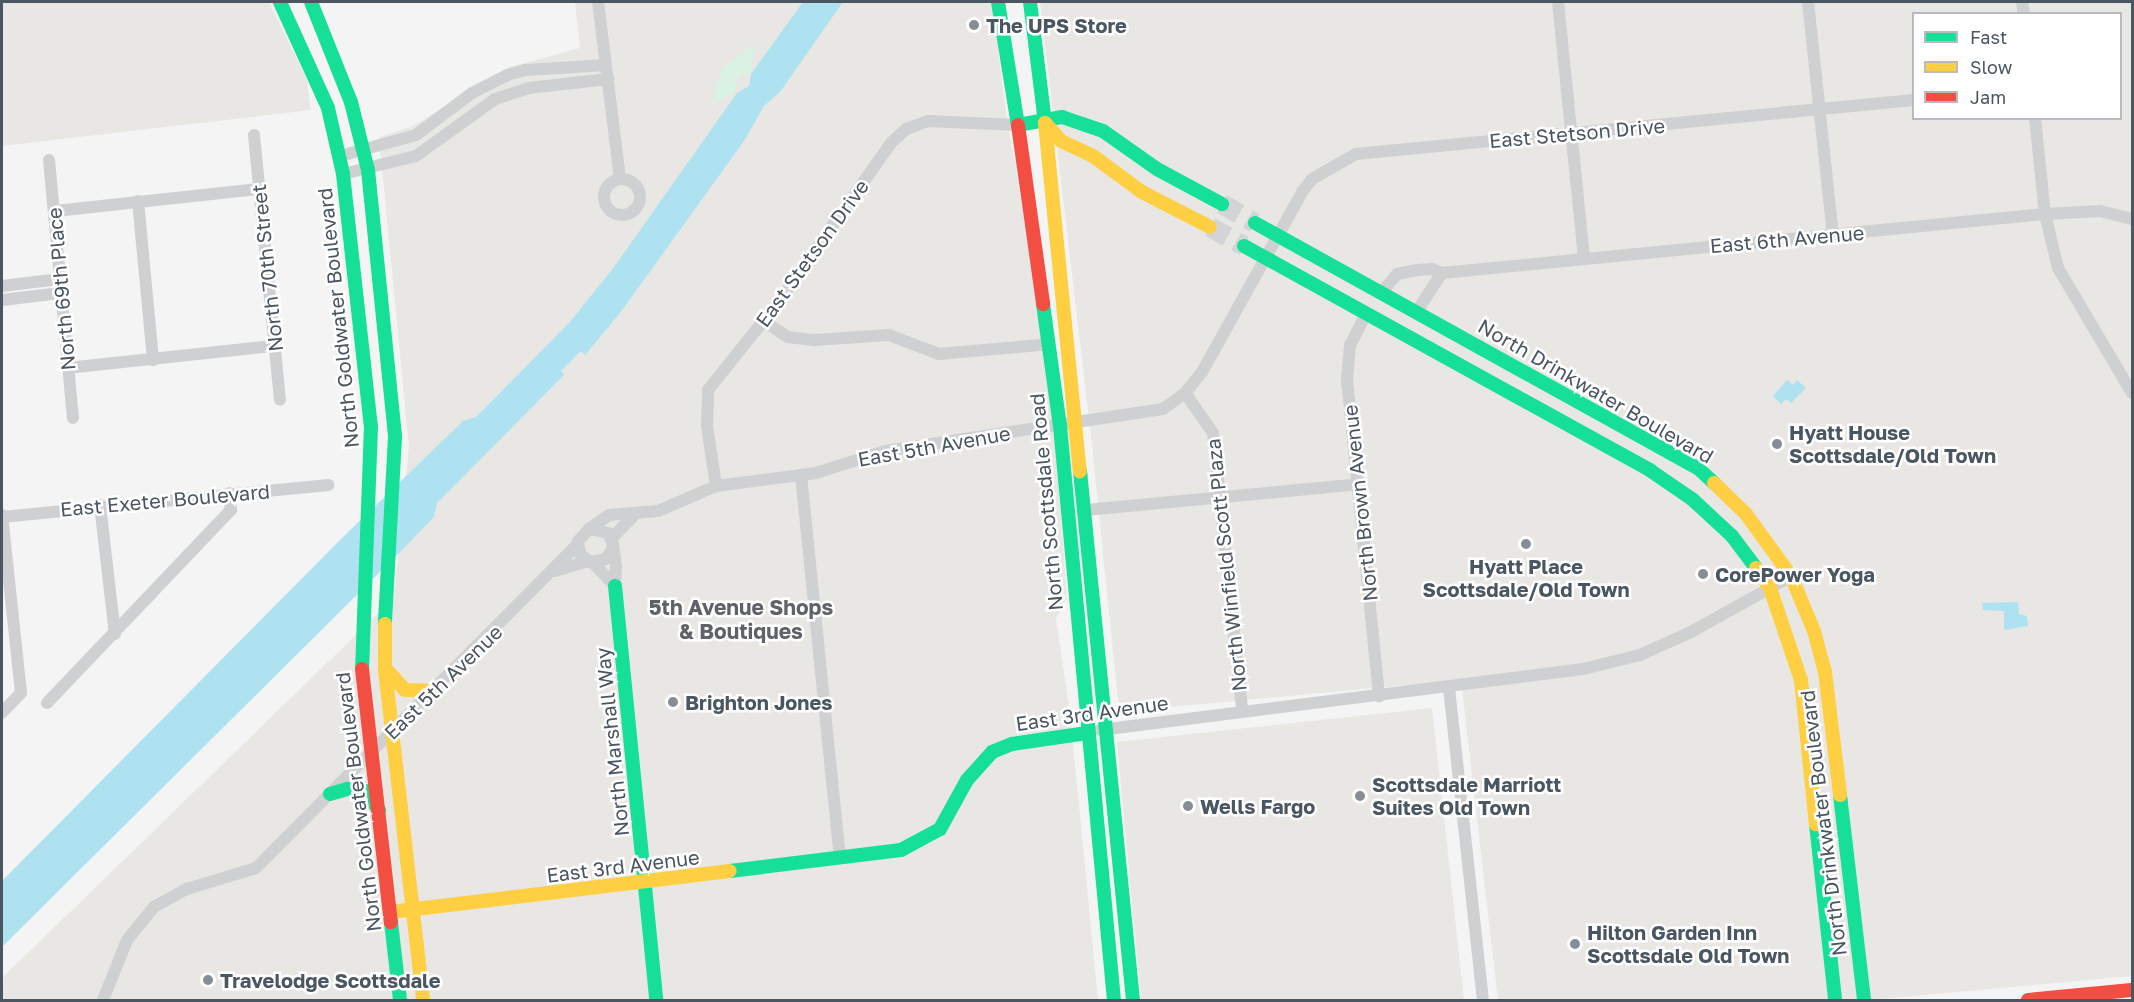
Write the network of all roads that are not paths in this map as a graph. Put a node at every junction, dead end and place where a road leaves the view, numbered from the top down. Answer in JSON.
{"nodes":[{"id":1,"x":280,"y":2,"type":"edge"},
{"id":2,"x":311,"y":2,"type":"edge"},
{"id":3,"x":598,"y":2,"type":"edge"},
{"id":4,"x":998,"y":2,"type":"edge"},
{"id":5,"x":1030,"y":2,"type":"edge"},
{"id":6,"x":1558,"y":2,"type":"edge"},
{"id":7,"x":1808,"y":2,"type":"edge"},
{"id":8,"x":606,"y":65,"type":"junction"},
{"id":9,"x":608,"y":79,"type":"junction"},
{"id":10,"x":1912,"y":100,"type":"edge"},
{"id":11,"x":1819,"y":109,"type":"junction"},
{"id":12,"x":2035,"y":120,"type":"edge"},
{"id":13,"x":1045,"y":123,"type":"junction"},
{"id":14,"x":1018,"y":125,"type":"junction"},
{"id":15,"x":1573,"y":133,"type":"junction"},
{"id":16,"x":254,"y":135,"type":"dead end"},
{"id":17,"x":364,"y":152,"type":"junction"},
{"id":18,"x":340,"y":156,"type":"junction"},
{"id":19,"x":50,"y":160,"type":"dead end"},
{"id":20,"x":368,"y":170,"type":"junction"},
{"id":21,"x":343,"y":174,"type":"junction"},
{"id":22,"x":620,"y":178,"type":"dead end"},
{"id":23,"x":259,"y":189,"type":"junction"},
{"id":24,"x":138,"y":201,"type":"junction"},
{"id":25,"x":1222,"y":204,"type":"tunnel mouth"},
{"id":26,"x":55,"y":211,"type":"junction"},
{"id":27,"x":2045,"y":214,"type":"junction"},
{"id":28,"x":2133,"y":219,"type":"edge"},
{"id":29,"x":1255,"y":223,"type":"tunnel mouth"},
{"id":30,"x":1210,"y":227,"type":"tunnel mouth"},
{"id":31,"x":1276,"y":234,"type":"junction"},
{"id":32,"x":1833,"y":235,"type":"junction"},
{"id":33,"x":1244,"y":246,"type":"tunnel mouth"},
{"id":34,"x":1264,"y":257,"type":"junction"},
{"id":35,"x":1584,"y":257,"type":"junction"},
{"id":36,"x":1442,"y":273,"type":"junction"},
{"id":37,"x":60,"y":279,"type":"junction"},
{"id":38,"x":2,"y":286,"type":"edge"},
{"id":39,"x":1382,"y":292,"type":"junction"},
{"id":40,"x":61,"y":293,"type":"junction"},
{"id":41,"x":2,"y":300,"type":"edge"},
{"id":42,"x":1417,"y":311,"type":"junction"},
{"id":43,"x":1366,"y":314,"type":"junction"},
{"id":44,"x":764,"y":321,"type":"junction"},
{"id":45,"x":1050,"y":344,"type":"junction"},
{"id":46,"x":274,"y":346,"type":"junction"},
{"id":47,"x":153,"y":360,"type":"junction"},
{"id":48,"x":67,"y":368,"type":"junction"},
{"id":49,"x":1185,"y":393,"type":"junction"},
{"id":50,"x":2133,"y":393,"type":"edge"},
{"id":51,"x":280,"y":400,"type":"dead end"},
{"id":52,"x":73,"y":418,"type":"dead end"},
{"id":53,"x":1078,"y":423,"type":"junction"},
{"id":54,"x":1060,"y":426,"type":"junction"},
{"id":55,"x":801,"y":476,"type":"junction"},
{"id":56,"x":1360,"y":484,"type":"junction"},
{"id":57,"x":328,"y":485,"type":"dead end"},
{"id":58,"x":716,"y":486,"type":"junction"},
{"id":59,"x":229,"y":493,"type":"junction"},
{"id":60,"x":1220,"y":497,"type":"junction"},
{"id":61,"x":100,"y":505,"type":"junction"},
{"id":62,"x":1086,"y":510,"type":"junction"},
{"id":63,"x":634,"y":515,"type":"junction"},
{"id":64,"x":2,"y":516,"type":"edge"},
{"id":65,"x":590,"y":529,"type":"junction"},
{"id":66,"x":612,"y":543,"type":"junction"},
{"id":67,"x":578,"y":544,"type":"junction"},
{"id":68,"x":590,"y":562,"type":"junction"},
{"id":69,"x":555,"y":571,"type":"junction"},
{"id":70,"x":1791,"y":576,"type":"junction"},
{"id":71,"x":615,"y":586,"type":"junction"},
{"id":72,"x":1770,"y":588,"type":"junction"},
{"id":73,"x":115,"y":634,"type":"junction"},
{"id":74,"x":385,"y":666,"type":"junction"},
{"id":75,"x":1449,"y":688,"type":"junction"},
{"id":76,"x":433,"y":691,"type":"junction"},
{"id":77,"x":1379,"y":696,"type":"junction"},
{"id":78,"x":47,"y":703,"type":"dead end"},
{"id":79,"x":1242,"y":711,"type":"junction"},
{"id":80,"x":2,"y":712,"type":"edge"},
{"id":81,"x":1106,"y":729,"type":"junction"},
{"id":82,"x":393,"y":730,"type":"junction"},
{"id":83,"x":1807,"y":732,"type":"junction"},
{"id":84,"x":1087,"y":733,"type":"junction"},
{"id":85,"x":373,"y":750,"type":"junction"},
{"id":86,"x":330,"y":794,"type":"junction"},
{"id":87,"x":1841,"y":802,"type":"junction"},
{"id":88,"x":381,"y":815,"type":"junction"},
{"id":89,"x":840,"y":858,"type":"junction"},
{"id":90,"x":645,"y":882,"type":"junction"},
{"id":91,"x":415,"y":909,"type":"junction"},
{"id":92,"x":391,"y":912,"type":"junction"},
{"id":93,"x":2133,"y":990,"type":"edge"},
{"id":94,"x":103,"y":1000,"type":"edge"},
{"id":95,"x":400,"y":1000,"type":"edge"},
{"id":96,"x":423,"y":1000,"type":"edge"},
{"id":97,"x":656,"y":1000,"type":"edge"},
{"id":98,"x":1114,"y":1000,"type":"edge"},
{"id":99,"x":1133,"y":1000,"type":"edge"},
{"id":100,"x":1483,"y":1000,"type":"edge"},
{"id":101,"x":1835,"y":1000,"type":"edge"},
{"id":102,"x":1864,"y":1000,"type":"edge"},
{"id":103,"x":2028,"y":1000,"type":"edge"}],
"edges":[{"from":1,"to":18,"type":"main road","name":"North Goldwater Boulevard"},
{"from":2,"to":17,"type":"main road"},
{"from":3,"to":8,"type":"street"},
{"from":4,"to":14,"type":"main road","name":"North Scottsdale Road"},
{"from":5,"to":13,"type":"main road","name":"North Scottsdale Road"},
{"from":6,"to":15,"type":"street"},
{"from":7,"to":11,"type":"street"},
{"from":8,"to":9,"type":"street"},
{"from":8,"to":17,"type":"street"},
{"from":9,"to":20,"type":"street"},
{"from":9,"to":22,"type":"street"},
{"from":10,"to":11,"type":"street","name":"East Stetson Drive"},
{"from":11,"to":15,"type":"street","name":"East Stetson Drive"},
{"from":11,"to":32,"type":"street"},
{"from":12,"to":27,"type":"street"},
{"from":13,"to":14,"type":"main road"},
{"from":13,"to":25,"type":"main road"},
{"from":13,"to":30,"type":"main road"},
{"from":13,"to":53,"type":"main road","name":"North Scottsdale Road"},
{"from":14,"to":44,"type":"street","name":"East Stetson Drive"},
{"from":14,"to":45,"type":"main road","name":"North Scottsdale Road"},
{"from":15,"to":31,"type":"street","name":"East Stetson Drive"},
{"from":15,"to":35,"type":"street"},
{"from":16,"to":23,"type":"street","name":"North 70th Street"},
{"from":17,"to":18,"type":"street"},
{"from":17,"to":20,"type":"main road"},
{"from":18,"to":21,"type":"main road","name":"North Goldwater Boulevard"},
{"from":19,"to":26,"type":"street","name":"North 69th Place"},
{"from":20,"to":21,"type":"street"},
{"from":20,"to":74,"type":"main road"},
{"from":21,"to":85,"type":"main road","name":"North Goldwater Boulevard"},
{"from":23,"to":24,"type":"street"},
{"from":23,"to":46,"type":"street","name":"North 70th Street"},
{"from":24,"to":26,"type":"street"},
{"from":24,"to":47,"type":"street"},
{"from":26,"to":37,"type":"street","name":"North 69th Place"},
{"from":27,"to":28,"type":"street","name":"East 6th Avenue"},
{"from":27,"to":32,"type":"street","name":"East 6th Avenue"},
{"from":27,"to":50,"type":"street"},
{"from":29,"to":31,"type":"main road","name":"North Drinkwater Boulevard"},
{"from":31,"to":34,"type":"street"},
{"from":31,"to":39,"type":"main road","name":"North Drinkwater Boulevard"},
{"from":32,"to":35,"type":"street","name":"East 6th Avenue"},
{"from":33,"to":34,"type":"main road","name":"North Drinkwater Boulevard"},
{"from":34,"to":43,"type":"main road","name":"North Drinkwater Boulevard"},
{"from":34,"to":49,"type":"street","name":"East 5th Avenue"},
{"from":35,"to":36,"type":"street","name":"East 6th Avenue"},
{"from":36,"to":39,"type":"street","name":"East 6th Avenue"},
{"from":36,"to":42,"type":"street"},
{"from":37,"to":38,"type":"street"},
{"from":37,"to":40,"type":"street","name":"North 69th Place"},
{"from":39,"to":42,"type":"main road","name":"North Drinkwater Boulevard"},
{"from":40,"to":41,"type":"street"},
{"from":40,"to":48,"type":"street","name":"North 69th Place"},
{"from":42,"to":70,"type":"main road","name":"North Drinkwater Boulevard"},
{"from":43,"to":56,"type":"street","name":"North Brown Avenue"},
{"from":43,"to":72,"type":"main road","name":"North Drinkwater Boulevard"},
{"from":44,"to":45,"type":"street"},
{"from":44,"to":58,"type":"street","name":"East Stetson Drive"},
{"from":45,"to":54,"type":"main road","name":"North Scottsdale Road"},
{"from":46,"to":47,"type":"street"},
{"from":46,"to":51,"type":"street","name":"North 70th Street"},
{"from":47,"to":48,"type":"street"},
{"from":48,"to":52,"type":"street","name":"North 69th Place"},
{"from":49,"to":53,"type":"street","name":"East 5th Avenue"},
{"from":49,"to":60,"type":"street","name":"North Winfield Scott Plaza"},
{"from":53,"to":54,"type":"street","name":"East 5th Avenue"},
{"from":53,"to":62,"type":"main road","name":"North Scottsdale Road"},
{"from":54,"to":55,"type":"street","name":"East 5th Avenue"},
{"from":54,"to":84,"type":"main road","name":"North Scottsdale Road"},
{"from":55,"to":58,"type":"street","name":"East 5th Avenue"},
{"from":55,"to":89,"type":"street"},
{"from":56,"to":60,"type":"street"},
{"from":56,"to":77,"type":"street","name":"North Brown Avenue"},
{"from":57,"to":59,"type":"street","name":"East Exeter Boulevard"},
{"from":58,"to":63,"type":"street","name":"East 5th Avenue"},
{"from":59,"to":61,"type":"street","name":"East Exeter Boulevard"},
{"from":59,"to":73,"type":"street"},
{"from":60,"to":62,"type":"street"},
{"from":60,"to":79,"type":"street","name":"North Winfield Scott Plaza"},
{"from":61,"to":64,"type":"street","name":"East Exeter Boulevard"},
{"from":61,"to":73,"type":"street"},
{"from":62,"to":81,"type":"main road","name":"North Scottsdale Road"},
{"from":63,"to":65,"type":"street","name":"East 5th Avenue"},
{"from":63,"to":66,"type":"street"},
{"from":64,"to":80,"type":"street"},
{"from":65,"to":66,"type":"street"},
{"from":65,"to":67,"type":"street"},
{"from":66,"to":68,"type":"street"},
{"from":66,"to":71,"type":"street","name":"North Marshall Way"},
{"from":67,"to":68,"type":"street"},
{"from":67,"to":69,"type":"street","name":"East 5th Avenue"},
{"from":68,"to":69,"type":"street","name":"East 5th Avenue"},
{"from":68,"to":71,"type":"street"},
{"from":69,"to":76,"type":"street","name":"East 5th Avenue"},
{"from":70,"to":72,"type":"street","name":"East 3rd Avenue"},
{"from":70,"to":87,"type":"main road","name":"North Drinkwater Boulevard"},
{"from":71,"to":90,"type":"main road","name":"North Marshall Way"},
{"from":72,"to":75,"type":"street","name":"East 3rd Avenue"},
{"from":72,"to":83,"type":"main road","name":"North Drinkwater Boulevard"},
{"from":73,"to":78,"type":"street"},
{"from":74,"to":76,"type":"main road"},
{"from":74,"to":82,"type":"main road"},
{"from":75,"to":77,"type":"street","name":"East 3rd Avenue"},
{"from":75,"to":100,"type":"street"},
{"from":76,"to":82,"type":"street","name":"East 5th Avenue"},
{"from":77,"to":79,"type":"street","name":"East 3rd Avenue"},
{"from":79,"to":81,"type":"street","name":"East 3rd Avenue"},
{"from":81,"to":84,"type":"street","name":"East 3rd Avenue"},
{"from":81,"to":99,"type":"main road","name":"North Scottsdale Road"},
{"from":82,"to":85,"type":"street","name":"East 5th Avenue"},
{"from":82,"to":91,"type":"main road"},
{"from":83,"to":87,"type":"main road"},
{"from":83,"to":101,"type":"main road","name":"North Drinkwater Boulevard"},
{"from":84,"to":89,"type":"main road","name":"East 3rd Avenue"},
{"from":84,"to":98,"type":"main road","name":"North Scottsdale Road"},
{"from":85,"to":86,"type":"street","name":"East 5th Avenue"},
{"from":85,"to":88,"type":"main road","name":"North Goldwater Boulevard"},
{"from":86,"to":88,"type":"main road"},
{"from":86,"to":94,"type":"street","name":"East 5th Avenue"},
{"from":87,"to":102,"type":"main road","name":"North Drinkwater Boulevard"},
{"from":88,"to":92,"type":"main road","name":"North Goldwater Boulevard"},
{"from":89,"to":90,"type":"main road","name":"East 3rd Avenue"},
{"from":90,"to":91,"type":"main road","name":"East 3rd Avenue"},
{"from":90,"to":97,"type":"main road","name":"North Marshall Way"},
{"from":91,"to":92,"type":"main road","name":"East 3rd Avenue"},
{"from":91,"to":96,"type":"main road"},
{"from":92,"to":95,"type":"main road","name":"North Goldwater Boulevard"},
{"from":93,"to":103,"type":"main road"}]}
